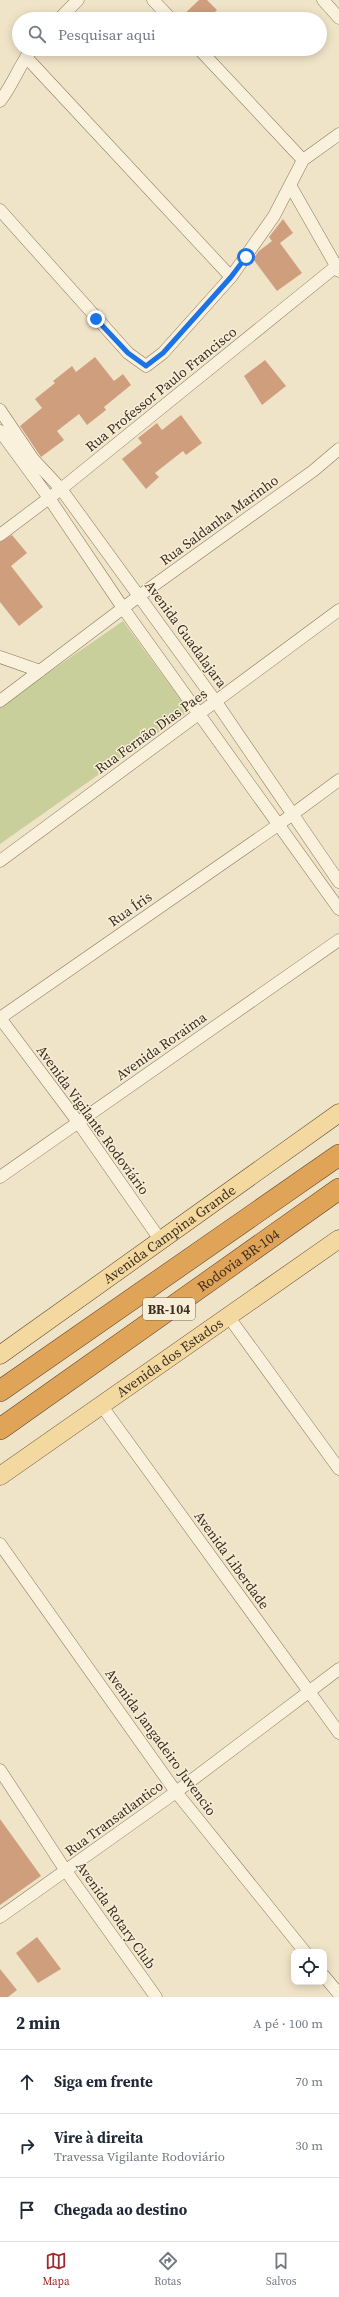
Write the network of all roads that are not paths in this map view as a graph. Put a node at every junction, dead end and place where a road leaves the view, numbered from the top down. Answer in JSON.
{"nodes":[{"id":1,"x":78,"y":0,"type":"edge"},
{"id":2,"x":153,"y":0,"type":"edge"},
{"id":3,"x":322,"y":0,"type":"edge"},
{"id":4,"x":66,"y":12,"type":"edge"},
{"id":5,"x":164,"y":12,"type":"edge"},
{"id":6,"x":339,"y":18,"type":"edge"},
{"id":7,"x":27,"y":56,"type":"edge"},
{"id":8,"x":32,"y":56,"type":"edge"},
{"id":9,"x":206,"y":56,"type":"edge"},
{"id":10,"x":0,"y":101,"type":"edge"},
{"id":11,"x":339,"y":134,"type":"edge"},
{"id":12,"x":303,"y":160,"type":"junction"},
{"id":13,"x":290,"y":185,"type":"junction"},
{"id":14,"x":0,"y":210,"type":"edge"},
{"id":15,"x":338,"y":267,"type":"edge"},
{"id":16,"x":231,"y":277,"type":"junction"},
{"id":17,"x":0,"y":410,"type":"edge"},
{"id":18,"x":0,"y":431,"type":"edge"},
{"id":19,"x":339,"y":449,"type":"edge"},
{"id":20,"x":62,"y":489,"type":"junction"},
{"id":21,"x":49,"y":498,"type":"junction"},
{"id":22,"x":0,"y":535,"type":"edge"},
{"id":23,"x":139,"y":596,"type":"junction"},
{"id":24,"x":123,"y":608,"type":"junction"},
{"id":25,"x":339,"y":610,"type":"edge"},
{"id":26,"x":0,"y":657,"type":"edge"},
{"id":27,"x":40,"y":671,"type":"junction"},
{"id":28,"x":0,"y":701,"type":"edge"},
{"id":29,"x":216,"y":702,"type":"junction"},
{"id":30,"x":200,"y":714,"type":"junction"},
{"id":31,"x":339,"y":780,"type":"edge"},
{"id":32,"x":293,"y":814,"type":"junction"},
{"id":33,"x":278,"y":825,"type":"junction"},
{"id":34,"x":0,"y":861,"type":"edge"},
{"id":35,"x":339,"y":882,"type":"edge"},
{"id":36,"x":339,"y":909,"type":"edge"},
{"id":37,"x":339,"y":940,"type":"edge"},
{"id":38,"x":0,"y":1018,"type":"edge"},
{"id":39,"x":339,"y":1113,"type":"edge"},
{"id":40,"x":78,"y":1122,"type":"junction"},
{"id":41,"x":339,"y":1155,"type":"edge"},
{"id":42,"x":0,"y":1177,"type":"edge"},
{"id":43,"x":339,"y":1189,"type":"edge"},
{"id":44,"x":339,"y":1239,"type":"edge"},
{"id":45,"x":161,"y":1241,"type":"junction"},
{"id":46,"x":228,"y":1316,"type":"junction"},
{"id":47,"x":0,"y":1355,"type":"edge"},
{"id":48,"x":0,"y":1391,"type":"edge"},
{"id":49,"x":102,"y":1405,"type":"junction"},
{"id":50,"x":0,"y":1429,"type":"edge"},
{"id":51,"x":339,"y":1469,"type":"edge"},
{"id":52,"x":0,"y":1476,"type":"edge"},
{"id":53,"x":0,"y":1544,"type":"edge"},
{"id":54,"x":339,"y":1669,"type":"edge"},
{"id":55,"x":310,"y":1692,"type":"junction"},
{"id":56,"x":339,"y":1733,"type":"edge"},
{"id":57,"x":0,"y":1770,"type":"edge"},
{"id":58,"x":176,"y":1792,"type":"junction"},
{"id":59,"x":66,"y":1871,"type":"junction"},
{"id":60,"x":0,"y":1917,"type":"edge"},
{"id":61,"x":303,"y":1949,"type":"edge"},
{"id":62,"x":327,"y":1980,"type":"edge"},
{"id":63,"x":339,"y":1994,"type":"edge"},
{"id":64,"x":156,"y":1997,"type":"edge"}],
"edges":[{"from":1,"to":4,"type":"street"},
{"from":2,"to":5,"type":"street"},
{"from":3,"to":6,"type":"street"},
{"from":7,"to":10,"type":"street"},
{"from":8,"to":16,"type":"street"},
{"from":9,"to":12,"type":"street"},
{"from":11,"to":12,"type":"street"},
{"from":12,"to":13,"type":"street"},
{"from":13,"to":15,"type":"street"},
{"from":13,"to":16,"type":"street"},
{"from":14,"to":16,"type":"street"},
{"from":15,"to":20,"type":"street","name":"Rua Professor Paulo Francisco"},
{"from":17,"to":20,"type":"street","name":"Avenida Guadalajara"},
{"from":18,"to":21,"type":"street"},
{"from":19,"to":23,"type":"street","name":"Rua Saldanha Marinho"},
{"from":20,"to":21,"type":"street","name":"Rua Professor Paulo Francisco"},
{"from":20,"to":23,"type":"street","name":"Avenida Guadalajara"},
{"from":21,"to":22,"type":"street","name":"Rua Professor Paulo Francisco"},
{"from":21,"to":24,"type":"street"},
{"from":23,"to":24,"type":"street","name":"Rua Saldanha Marinho"},
{"from":23,"to":29,"type":"street","name":"Avenida Guadalajara"},
{"from":24,"to":27,"type":"street","name":"Rua Saldanha Marinho"},
{"from":24,"to":30,"type":"street"},
{"from":25,"to":29,"type":"street","name":"Rua Fernão Dias Paes"},
{"from":26,"to":27,"type":"street"},
{"from":27,"to":28,"type":"street","name":"Rua Saldanha Marinho"},
{"from":29,"to":30,"type":"street","name":"Rua Fernão Dias Paes"},
{"from":29,"to":32,"type":"street","name":"Avenida Guadalajara"},
{"from":30,"to":33,"type":"street"},
{"from":30,"to":34,"type":"street","name":"Rua Fernão Dias Paes"},
{"from":31,"to":32,"type":"street","name":"Rua Íris"},
{"from":32,"to":33,"type":"street","name":"Rua Íris"},
{"from":32,"to":35,"type":"street","name":"Avenida Guadalajara"},
{"from":33,"to":36,"type":"street"},
{"from":33,"to":38,"type":"street","name":"Rua Íris"},
{"from":37,"to":40,"type":"street","name":"Avenida Roraima"},
{"from":38,"to":40,"type":"street","name":"Avenida Vigilante Rodoviário"},
{"from":39,"to":45,"type":"main road","name":"Avenida Campina Grande"},
{"from":40,"to":42,"type":"street","name":"Avenida Roraima"},
{"from":40,"to":45,"type":"street","name":"Avenida Vigilante Rodoviário"},
{"from":41,"to":48,"type":"highway","name":"Rodovia BR-104","number":"BR-104"},
{"from":43,"to":50,"type":"highway","name":"Rodovia BR-104","number":"BR-104"},
{"from":44,"to":46,"type":"main road","name":"Avenida dos Estados"},
{"from":45,"to":47,"type":"main road","name":"Avenida Campina Grande"},
{"from":46,"to":49,"type":"main road","name":"Avenida dos Estados"},
{"from":46,"to":51,"type":"street"},
{"from":49,"to":52,"type":"main road","name":"Avenida dos Estados"},
{"from":49,"to":55,"type":"street","name":"Avenida Liberdade"},
{"from":53,"to":58,"type":"street","name":"Avenida Jangadeiro Juvencio"},
{"from":54,"to":55,"type":"street","name":"Rua Transatlantico"},
{"from":55,"to":56,"type":"street","name":"Avenida Liberdade"},
{"from":55,"to":58,"type":"street","name":"Rua Transatlantico"},
{"from":57,"to":59,"type":"street","name":"Avenida Rotary Club"},
{"from":58,"to":59,"type":"street","name":"Rua Transatlantico"},
{"from":58,"to":61,"type":"street","name":"Avenida Jangadeiro Juvencio"},
{"from":59,"to":60,"type":"street","name":"Rua Transatlantico"},
{"from":59,"to":64,"type":"street","name":"Avenida Rotary Club"},
{"from":62,"to":63,"type":"street"}]}
